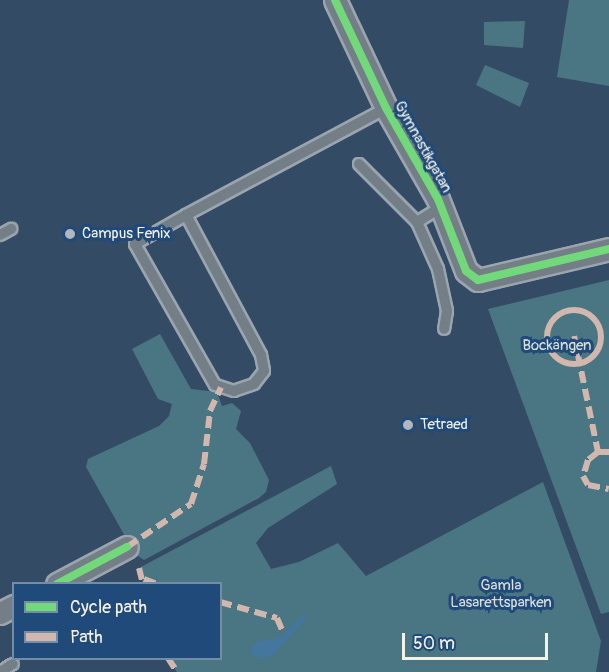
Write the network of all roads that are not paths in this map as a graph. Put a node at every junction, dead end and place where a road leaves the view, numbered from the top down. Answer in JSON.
{"nodes":[{"id":1,"x":334,"y":0,"type":"edge"},
{"id":2,"x":386,"y":108,"type":"junction"},
{"id":3,"x":359,"y":164,"type":"dead end"},
{"id":4,"x":441,"y":207,"type":"junction"},
{"id":5,"x":186,"y":215,"type":"junction"},
{"id":6,"x":417,"y":222,"type":"junction"},
{"id":7,"x":11,"y":229,"type":"dead end"},
{"id":8,"x":0,"y":235,"type":"edge"},
{"id":9,"x":609,"y":249,"type":"edge"},
{"id":10,"x":444,"y":329,"type":"dead end"},
{"id":11,"x":128,"y":547,"type":"dead end"},
{"id":12,"x":61,"y":582,"type":"edge"},
{"id":13,"x":13,"y":664,"type":"dead end"},
{"id":14,"x":0,"y":672,"type":"edge"}],
"edges":[{"from":1,"to":2,"type":"street","name":"Gymnastikgatan"},
{"from":2,"to":4,"type":"street","name":"Gymnastikgatan"},
{"from":2,"to":5,"type":"lane"},
{"from":3,"to":6,"type":"lane"},
{"from":4,"to":6,"type":"lane"},
{"from":4,"to":9,"type":"street","name":"Gymnastikgatan"},
{"from":5,"to":5,"type":"lane"},
{"from":6,"to":10,"type":"lane"},
{"from":7,"to":8,"type":"lane"},
{"from":11,"to":12,"type":"street"},
{"from":13,"to":14,"type":"lane"}]}
